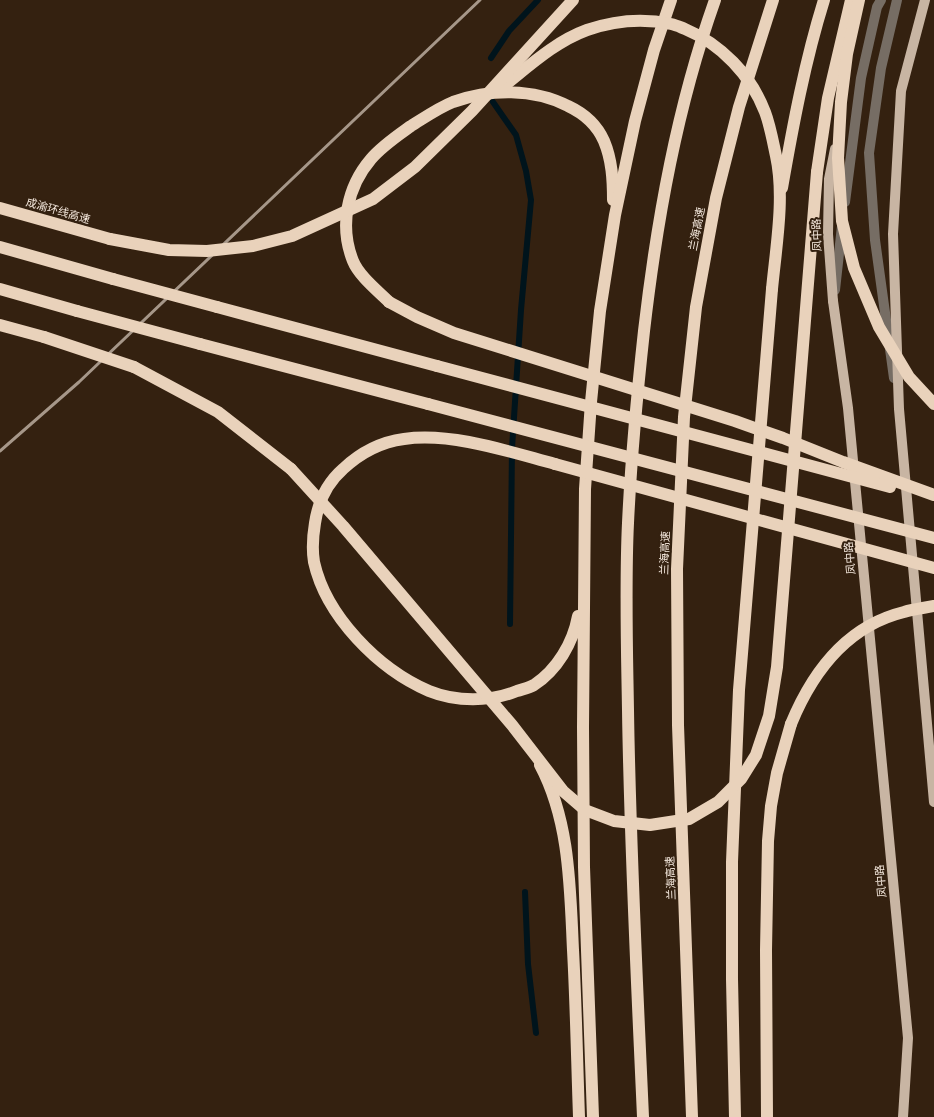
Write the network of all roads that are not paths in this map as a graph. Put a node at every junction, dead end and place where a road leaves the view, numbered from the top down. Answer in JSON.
{"nodes":[{"id":1,"x":573,"y":0,"type":"edge"},
{"id":2,"x":671,"y":0,"type":"edge"},
{"id":3,"x":715,"y":0,"type":"edge"},
{"id":4,"x":773,"y":0,"type":"edge"},
{"id":5,"x":824,"y":0,"type":"edge"},
{"id":6,"x":851,"y":0,"type":"edge"},
{"id":7,"x":859,"y":0,"type":"edge"},
{"id":8,"x":862,"y":0,"type":"edge"},
{"id":9,"x":881,"y":0,"type":"edge"},
{"id":10,"x":897,"y":0,"type":"edge"},
{"id":11,"x":925,"y":0,"type":"edge"},
{"id":12,"x":472,"y":111,"type":"junction"},
{"id":13,"x":780,"y":199,"type":"junction"},
{"id":14,"x":0,"y":208,"type":"edge"},
{"id":15,"x":0,"y":247,"type":"edge"},
{"id":16,"x":604,"y":286,"type":"junction"},
{"id":17,"x":0,"y":289,"type":"edge"},
{"id":18,"x":833,"y":301,"type":"junction"},
{"id":19,"x":0,"y":325,"type":"edge"},
{"id":20,"x":934,"y":404,"type":"edge"},
{"id":21,"x":898,"y":409,"type":"junction"},
{"id":22,"x":934,"y":495,"type":"edge"},
{"id":23,"x":934,"y":499,"type":"edge"},
{"id":24,"x":584,"y":531,"type":"junction"},
{"id":25,"x":934,"y":538,"type":"edge"},
{"id":26,"x":934,"y":568,"type":"edge"},
{"id":27,"x":934,"y":606,"type":"edge"},
{"id":28,"x":533,"y":752,"type":"junction"},
{"id":29,"x":934,"y":802,"type":"edge"},
{"id":30,"x":579,"y":1117,"type":"edge"},
{"id":31,"x":593,"y":1117,"type":"edge"},
{"id":32,"x":644,"y":1117,"type":"edge"},
{"id":33,"x":692,"y":1117,"type":"edge"},
{"id":34,"x":735,"y":1117,"type":"edge"},
{"id":35,"x":766,"y":1117,"type":"edge"},
{"id":36,"x":903,"y":1117,"type":"edge"}],
"edges":[{"from":1,"to":12,"type":"highway","bridge":true},
{"from":2,"to":16,"type":"highway"},
{"from":3,"to":32,"type":"highway"},
{"from":4,"to":33,"type":"highway","name":"兰海高速"},
{"from":5,"to":13,"type":"highway","bridge":true},
{"from":6,"to":28,"type":"highway","bridge":true},
{"from":7,"to":20,"type":"highway","bridge":true},
{"from":8,"to":18,"type":"main road","name":"凤中路","bridge":true},
{"from":9,"to":18,"type":"street"},
{"from":10,"to":21,"type":"street"},
{"from":11,"to":21,"type":"main road"},
{"from":12,"to":13,"type":"highway","bridge":true},
{"from":12,"to":14,"type":"highway","name":"成渝环线高速","bridge":true},
{"from":13,"to":34,"type":"highway","bridge":true},
{"from":15,"to":23,"type":"highway","bridge":true},
{"from":16,"to":22,"type":"highway","bridge":true},
{"from":16,"to":24,"type":"highway"},
{"from":17,"to":25,"type":"highway","bridge":true},
{"from":18,"to":36,"type":"main road","name":"凤中路"},
{"from":19,"to":28,"type":"highway","bridge":true},
{"from":21,"to":29,"type":"main road"},
{"from":24,"to":26,"type":"highway","bridge":true},
{"from":24,"to":31,"type":"highway"},
{"from":27,"to":35,"type":"highway","bridge":true},
{"from":28,"to":30,"type":"highway","bridge":true}]}
